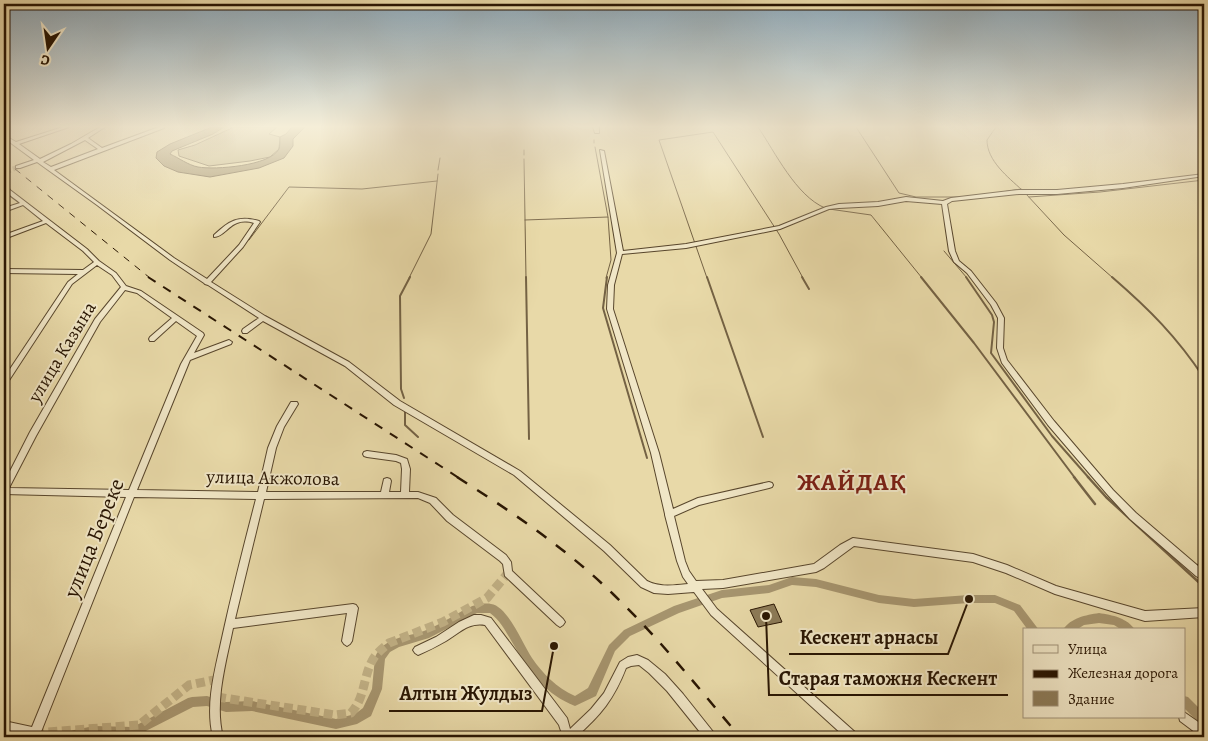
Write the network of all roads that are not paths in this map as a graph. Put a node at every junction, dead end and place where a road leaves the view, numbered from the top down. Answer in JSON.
{"nodes":[{"id":1,"x":34,"y":162,"type":"edge"},
{"id":2,"x":41,"y":162,"type":"edge"},
{"id":3,"x":68,"y":162,"type":"edge"},
{"id":4,"x":604,"y":162,"type":"edge"},
{"id":5,"x":18,"y":167,"type":"tunnel mouth"},
{"id":6,"x":51,"y":168,"type":"junction"},
{"id":7,"x":1204,"y":176,"type":"edge"},
{"id":8,"x":4,"y":185,"type":"edge"},
{"id":9,"x":24,"y":203,"type":"junction"},
{"id":10,"x":944,"y":203,"type":"junction"},
{"id":11,"x":4,"y":210,"type":"edge"},
{"id":12,"x":47,"y":220,"type":"junction"},
{"id":13,"x":4,"y":236,"type":"edge"},
{"id":14,"x":216,"y":236,"type":"dead end"},
{"id":15,"x":234,"y":241,"type":"dead end"},
{"id":16,"x":241,"y":246,"type":"junction"},
{"id":17,"x":620,"y":253,"type":"junction"},
{"id":18,"x":97,"y":262,"type":"junction"},
{"id":19,"x":4,"y":271,"type":"edge"},
{"id":20,"x":83,"y":272,"type":"junction"},
{"id":21,"x":207,"y":283,"type":"junction"},
{"id":22,"x":124,"y":287,"type":"junction"},
{"id":23,"x":176,"y":318,"type":"junction"},
{"id":24,"x":263,"y":318,"type":"junction"},
{"id":25,"x":245,"y":331,"type":"dead end"},
{"id":26,"x":152,"y":339,"type":"dead end"},
{"id":27,"x":229,"y":342,"type":"dead end"},
{"id":28,"x":188,"y":358,"type":"junction"},
{"id":29,"x":4,"y":383,"type":"edge"},
{"id":30,"x":294,"y":404,"type":"dead end"},
{"id":31,"x":367,"y":454,"type":"dead end"},
{"id":32,"x":387,"y":481,"type":"dead end"},
{"id":33,"x":769,"y":485,"type":"dead end"},
{"id":34,"x":4,"y":491,"type":"edge"},
{"id":35,"x":132,"y":493,"type":"junction"},
{"id":36,"x":405,"y":494,"type":"junction"},
{"id":37,"x":384,"y":495,"type":"junction"},
{"id":38,"x":262,"y":496,"type":"junction"},
{"id":39,"x":670,"y":515,"type":"junction"},
{"id":40,"x":1204,"y":561,"type":"edge"},
{"id":41,"x":1202,"y":575,"type":"edge"},
{"id":42,"x":698,"y":590,"type":"junction"},
{"id":43,"x":1204,"y":613,"type":"edge"},
{"id":44,"x":560,"y":622,"type":"dead end"},
{"id":45,"x":229,"y":624,"type":"junction"},
{"id":46,"x":347,"y":641,"type":"dead end"},
{"id":47,"x":418,"y":650,"type":"dead end"},
{"id":48,"x":1185,"y":718,"type":"edge"},
{"id":49,"x":4,"y":726,"type":"edge"},
{"id":50,"x":1204,"y":732,"type":"edge"},
{"id":51,"x":218,"y":737,"type":"edge"},
{"id":52,"x":569,"y":737,"type":"edge"},
{"id":53,"x":710,"y":737,"type":"edge"},
{"id":54,"x":852,"y":737,"type":"edge"}],
"edges":[{"from":1,"to":5,"type":"street"},
{"from":2,"to":6,"type":"street"},
{"from":3,"to":6,"type":"street"},
{"from":4,"to":17,"type":"street"},
{"from":6,"to":21,"type":"street"},
{"from":7,"to":10,"type":"street"},
{"from":8,"to":9,"type":"street"},
{"from":9,"to":11,"type":"street"},
{"from":9,"to":12,"type":"street"},
{"from":10,"to":17,"type":"street"},
{"from":10,"to":41,"type":"street"},
{"from":12,"to":13,"type":"street"},
{"from":12,"to":18,"type":"street"},
{"from":14,"to":16,"type":"street"},
{"from":15,"to":16,"type":"street"},
{"from":16,"to":21,"type":"street"},
{"from":17,"to":39,"type":"street"},
{"from":18,"to":20,"type":"street"},
{"from":18,"to":22,"type":"street"},
{"from":19,"to":20,"type":"street"},
{"from":20,"to":29,"type":"street"},
{"from":21,"to":24,"type":"street"},
{"from":22,"to":23,"type":"street"},
{"from":22,"to":34,"type":"street","name":"улица Казына"},
{"from":23,"to":26,"type":"street"},
{"from":23,"to":28,"type":"street","name":"улица Береке"},
{"from":24,"to":25,"type":"street"},
{"from":24,"to":42,"type":"street"},
{"from":27,"to":28,"type":"street"},
{"from":28,"to":35,"type":"street","name":"улица Береке"},
{"from":30,"to":38,"type":"street"},
{"from":31,"to":36,"type":"street"},
{"from":32,"to":37,"type":"street"},
{"from":33,"to":39,"type":"street"},
{"from":34,"to":35,"type":"street","name":"улица Акжолова"},
{"from":35,"to":38,"type":"street","name":"улица Акжолова"},
{"from":35,"to":49,"type":"street","name":"улица Береке"},
{"from":36,"to":37,"type":"street","name":"улица Акжолова"},
{"from":36,"to":44,"type":"street","name":"улица Акжолова"},
{"from":37,"to":38,"type":"street","name":"улица Акжолова"},
{"from":38,"to":45,"type":"street"},
{"from":39,"to":42,"type":"street"},
{"from":40,"to":41,"type":"street"},
{"from":42,"to":43,"type":"street"},
{"from":42,"to":54,"type":"street"},
{"from":45,"to":46,"type":"street"},
{"from":45,"to":51,"type":"street"},
{"from":47,"to":52,"type":"street"},
{"from":48,"to":50,"type":"street"},
{"from":52,"to":53,"type":"street"}]}
